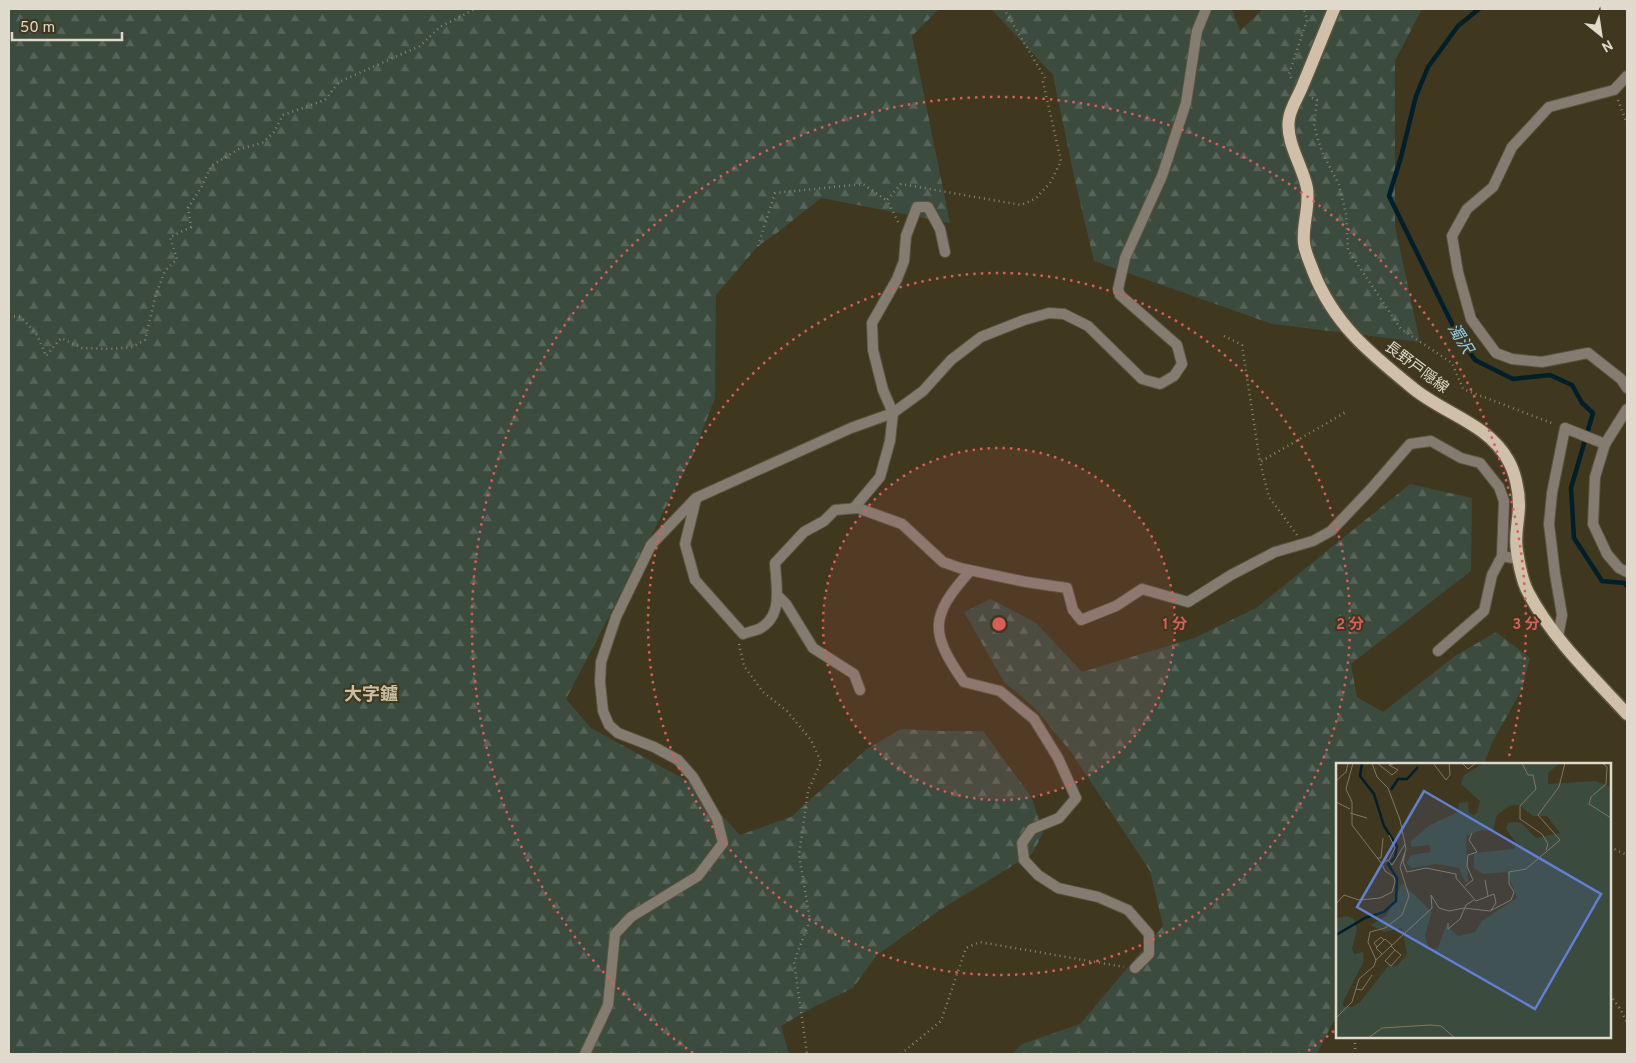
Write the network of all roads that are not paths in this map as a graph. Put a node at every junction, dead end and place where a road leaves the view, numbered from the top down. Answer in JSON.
{"nodes":[{"id":1,"x":1206,"y":9,"type":"edge"},
{"id":2,"x":1334,"y":9,"type":"edge"},
{"id":3,"x":1627,"y":76,"type":"edge"},
{"id":4,"x":945,"y":252,"type":"dead end"},
{"id":5,"x":1627,"y":388,"type":"edge"},
{"id":6,"x":1627,"y":409,"type":"edge"},
{"id":7,"x":893,"y":413,"type":"junction"},
{"id":8,"x":1600,"y":442,"type":"junction"},
{"id":9,"x":696,"y":498,"type":"junction"},
{"id":10,"x":854,"y":508,"type":"junction"},
{"id":11,"x":1502,"y":556,"type":"junction"},
{"id":12,"x":1518,"y":559,"type":"junction"},
{"id":13,"x":970,"y":570,"type":"junction"},
{"id":14,"x":1627,"y":572,"type":"edge"},
{"id":15,"x":777,"y":595,"type":"junction"},
{"id":16,"x":1558,"y":636,"type":"junction"},
{"id":17,"x":1438,"y":651,"type":"dead end"},
{"id":18,"x":860,"y":690,"type":"dead end"},
{"id":19,"x":1627,"y":714,"type":"edge"},
{"id":20,"x":1135,"y":968,"type":"road end"},
{"id":21,"x":585,"y":1054,"type":"edge"}],
"edges":[{"from":1,"to":7,"type":"street"},
{"from":2,"to":12,"type":"main road","name":"長野戸隠線"},
{"from":3,"to":5,"type":"street"},
{"from":4,"to":7,"type":"street"},
{"from":6,"to":8,"type":"street"},
{"from":7,"to":9,"type":"street"},
{"from":7,"to":10,"type":"street"},
{"from":8,"to":14,"type":"street"},
{"from":8,"to":16,"type":"street"},
{"from":9,"to":15,"type":"street"},
{"from":9,"to":21,"type":"street"},
{"from":10,"to":13,"type":"street"},
{"from":10,"to":15,"type":"street"},
{"from":11,"to":12,"type":"street"},
{"from":11,"to":13,"type":"street"},
{"from":11,"to":17,"type":"street"},
{"from":12,"to":16,"type":"main road","name":"長野戸隠線"},
{"from":13,"to":20,"type":"street"},
{"from":15,"to":18,"type":"street"},
{"from":16,"to":19,"type":"main road","name":"長野戸隠線"}]}
